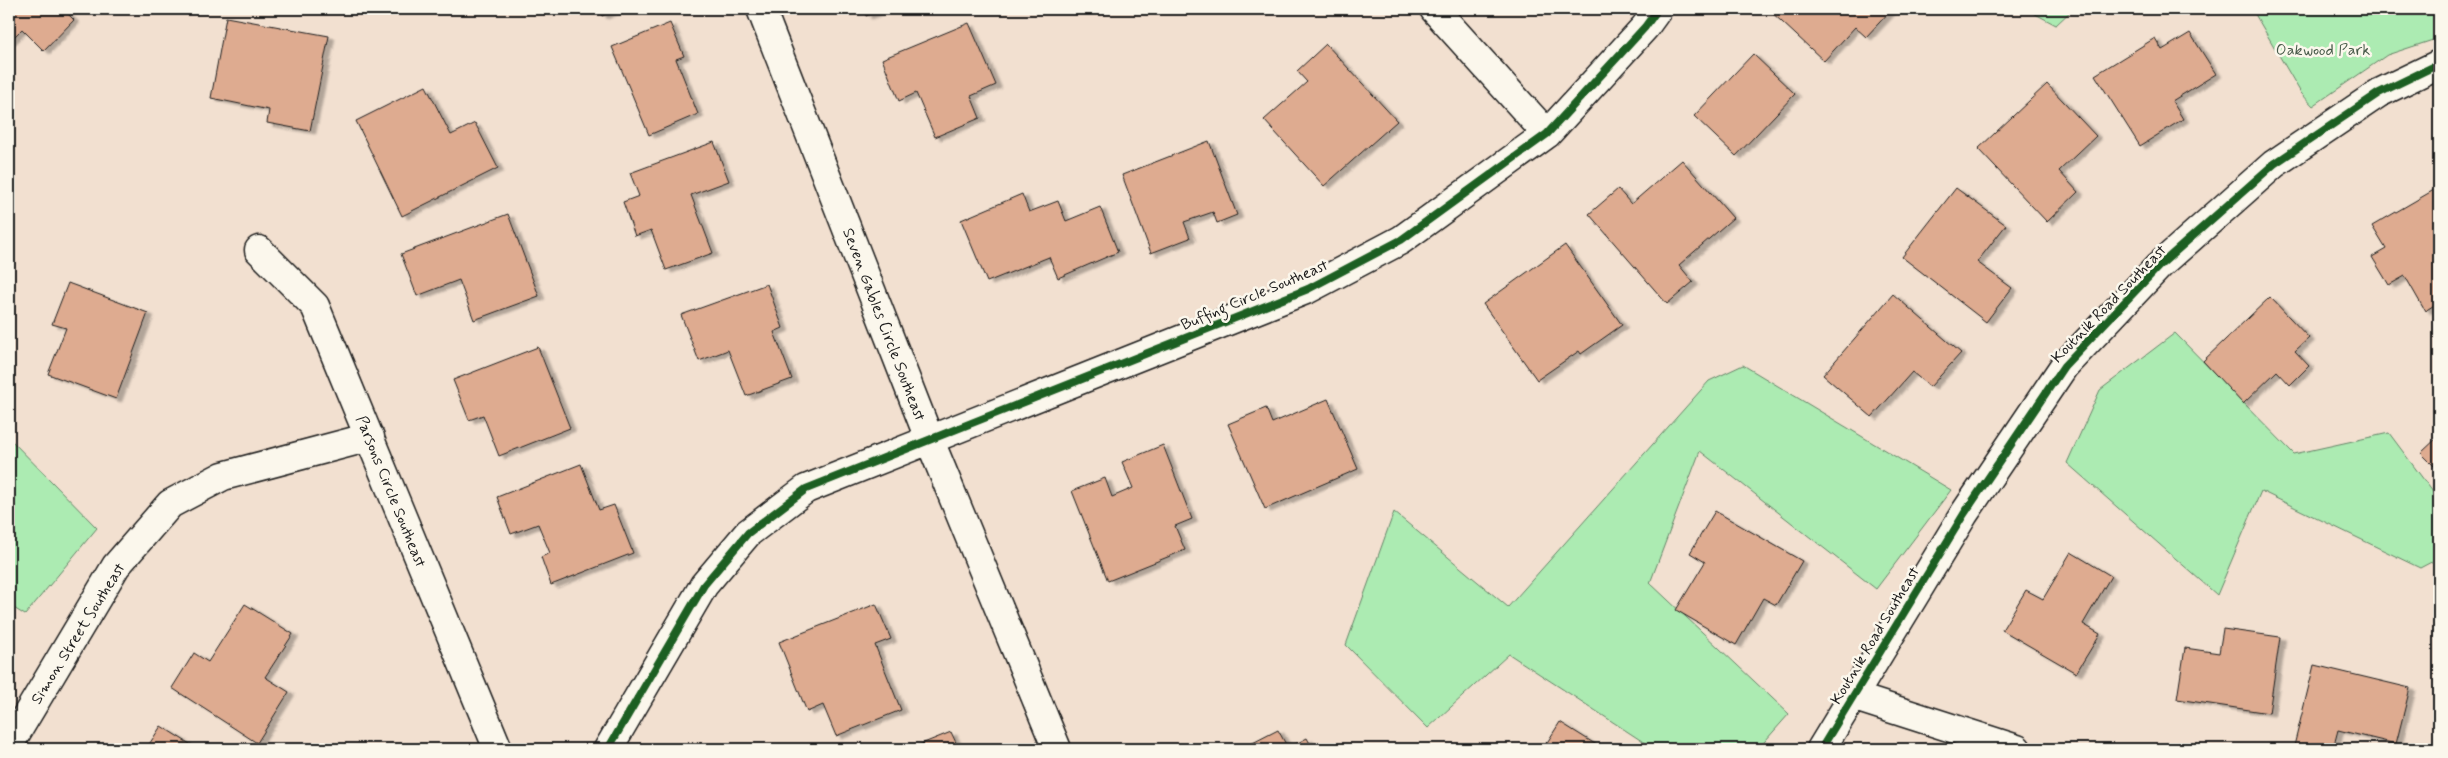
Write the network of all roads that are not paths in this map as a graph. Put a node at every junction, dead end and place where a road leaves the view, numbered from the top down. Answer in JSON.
{"nodes":[{"id":1,"x":761,"y":9,"type":"edge"},
{"id":2,"x":1434,"y":9,"type":"edge"},
{"id":3,"x":1658,"y":9,"type":"edge"},
{"id":4,"x":2439,"y":64,"type":"edge"},
{"id":5,"x":1547,"y":134,"type":"junction"},
{"id":6,"x":259,"y":250,"type":"dead end"},
{"id":7,"x":370,"y":437,"type":"junction"},
{"id":8,"x":930,"y":441,"type":"junction"},
{"id":9,"x":1852,"y":696,"type":"junction"},
{"id":10,"x":9,"y":745,"type":"edge"},
{"id":11,"x":498,"y":749,"type":"edge"},
{"id":12,"x":608,"y":749,"type":"edge"},
{"id":13,"x":1057,"y":749,"type":"edge"},
{"id":14,"x":1821,"y":749,"type":"edge"},
{"id":15,"x":2017,"y":749,"type":"edge"}],
"edges":[{"from":1,"to":8,"type":"street","name":"Seven Gables Circle Southeast"},
{"from":2,"to":5,"type":"street"},
{"from":3,"to":5,"type":"street","name":"Buffing Circle Southeast"},
{"from":4,"to":9,"type":"street","name":"Koutnik Road Southeast"},
{"from":5,"to":8,"type":"street","name":"Buffing Circle Southeast"},
{"from":6,"to":7,"type":"street","name":"Parsons Circle Southeast"},
{"from":7,"to":10,"type":"street","name":"Simon Street Southeast"},
{"from":7,"to":11,"type":"street","name":"Parsons Circle Southeast"},
{"from":8,"to":12,"type":"street","name":"Buffing Circle Southeast"},
{"from":8,"to":13,"type":"street","name":"Seven Gables Circle Southeast"},
{"from":9,"to":14,"type":"street","name":"Koutnik Road Southeast"},
{"from":9,"to":15,"type":"street"}]}
